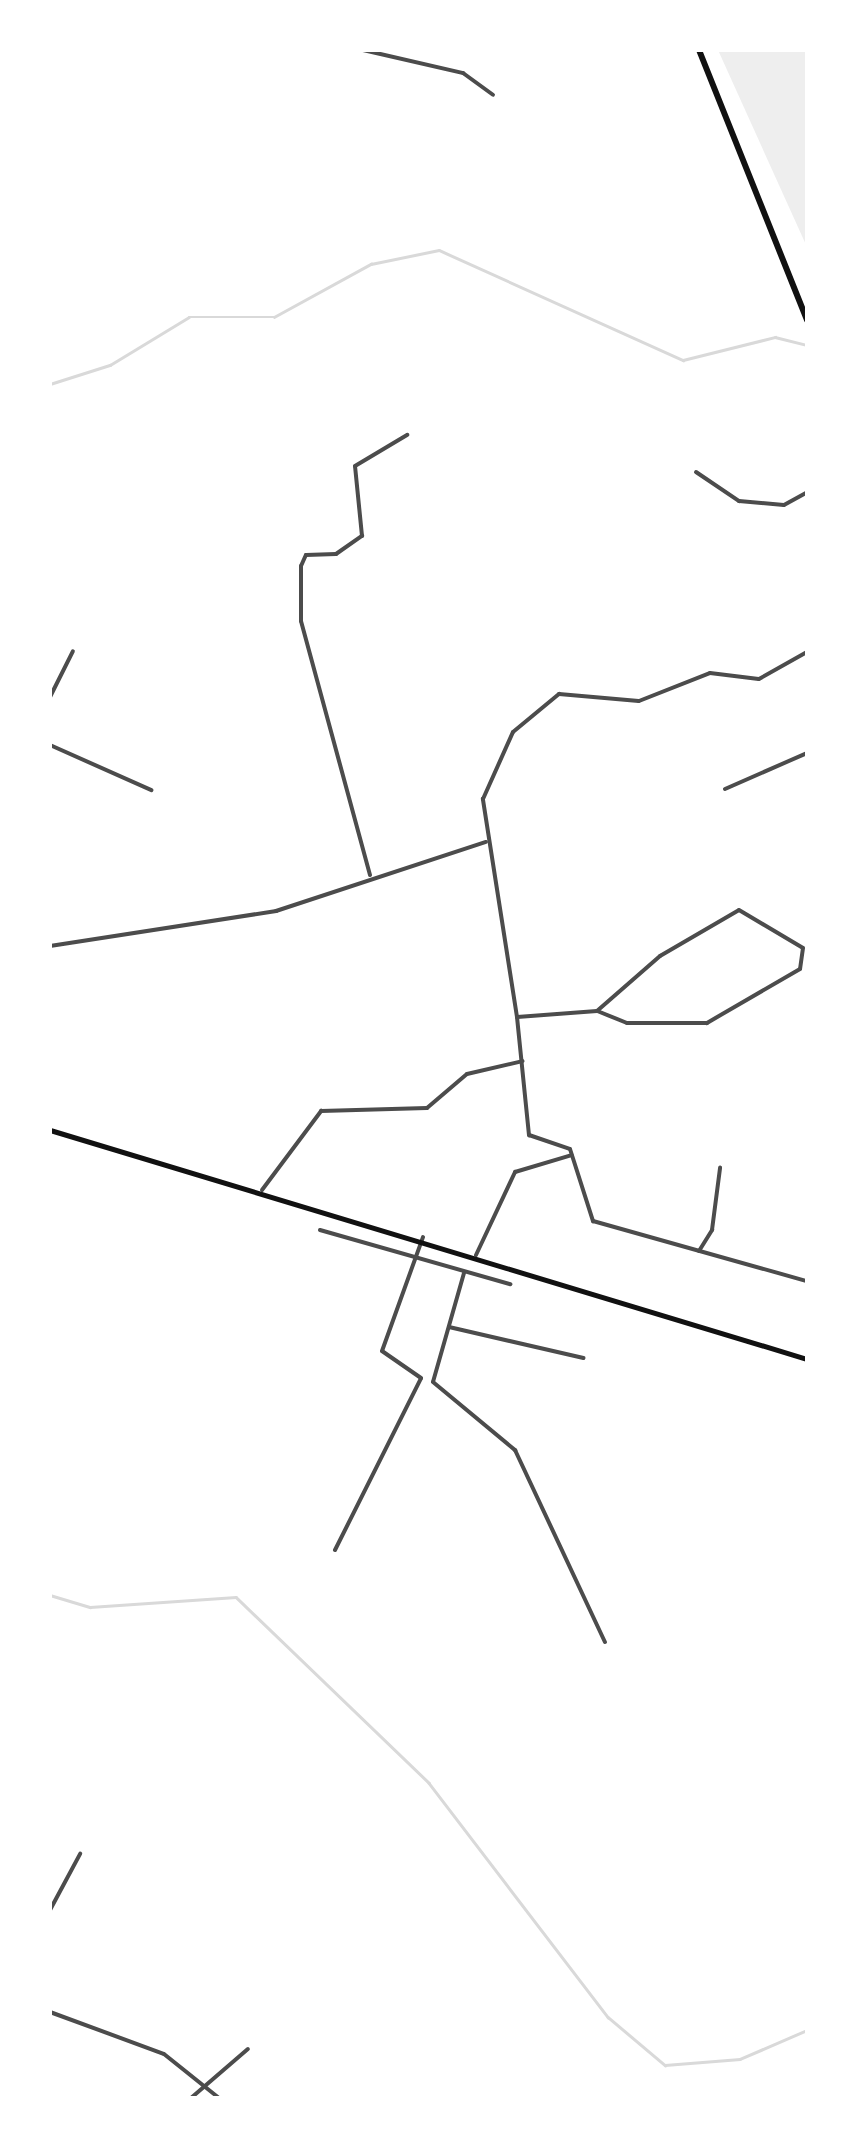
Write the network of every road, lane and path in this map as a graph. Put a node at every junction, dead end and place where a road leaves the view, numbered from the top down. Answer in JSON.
{"nodes":[{"id":1,"x":263,"y":50,"type":"edge"},
{"id":2,"x":276,"y":50,"type":"edge"},
{"id":3,"x":363,"y":50,"type":"edge"},
{"id":4,"x":698,"y":50,"type":"edge"},
{"id":5,"x":493,"y":95,"type":"dead end"},
{"id":6,"x":807,"y":320,"type":"edge"},
{"id":7,"x":407,"y":435,"type":"dead end"},
{"id":8,"x":696,"y":472,"type":"dead end"},
{"id":9,"x":807,"y":492,"type":"edge"},
{"id":10,"x":73,"y":650,"type":"dead end"},
{"id":11,"x":807,"y":652,"type":"edge"},
{"id":12,"x":50,"y":697,"type":"edge"},
{"id":13,"x":50,"y":744,"type":"edge"},
{"id":14,"x":807,"y":753,"type":"edge"},
{"id":15,"x":151,"y":790,"type":"dead end"},
{"id":16,"x":725,"y":790,"type":"dead end"},
{"id":17,"x":486,"y":842,"type":"junction"},
{"id":18,"x":370,"y":875,"type":"junction"},
{"id":19,"x":50,"y":946,"type":"edge"},
{"id":20,"x":805,"y":947,"type":"edge"},
{"id":21,"x":596,"y":1011,"type":"junction"},
{"id":22,"x":517,"y":1017,"type":"junction"},
{"id":23,"x":524,"y":1060,"type":"junction"},
{"id":24,"x":50,"y":1130,"type":"edge"},
{"id":25,"x":572,"y":1155,"type":"junction"},
{"id":26,"x":720,"y":1168,"type":"dead end"},
{"id":27,"x":262,"y":1190,"type":"junction"},
{"id":28,"x":320,"y":1230,"type":"dead end"},
{"id":29,"x":423,"y":1237,"type":"junction"},
{"id":30,"x":699,"y":1252,"type":"junction"},
{"id":31,"x":476,"y":1256,"type":"junction"},
{"id":32,"x":414,"y":1260,"type":"junction"},
{"id":33,"x":464,"y":1273,"type":"junction"},
{"id":34,"x":807,"y":1281,"type":"edge"},
{"id":35,"x":510,"y":1284,"type":"dead end"},
{"id":36,"x":449,"y":1327,"type":"junction"},
{"id":37,"x":584,"y":1358,"type":"dead end"},
{"id":38,"x":807,"y":1359,"type":"edge"},
{"id":39,"x":421,"y":1378,"type":"junction"},
{"id":40,"x":433,"y":1382,"type":"junction"},
{"id":41,"x":335,"y":1550,"type":"dead end"},
{"id":42,"x":605,"y":1642,"type":"dead end"},
{"id":43,"x":80,"y":1854,"type":"dead end"},
{"id":44,"x":50,"y":1910,"type":"edge"},
{"id":45,"x":50,"y":2012,"type":"edge"},
{"id":46,"x":248,"y":2049,"type":"dead end"},
{"id":47,"x":206,"y":2085,"type":"junction"},
{"id":48,"x":191,"y":2098,"type":"edge"},
{"id":49,"x":219,"y":2098,"type":"edge"}],
"edges":[{"from":1,"to":2,"type":"street"},
{"from":3,"to":5,"type":"street"},
{"from":4,"to":6,"type":"highway"},
{"from":7,"to":18,"type":"street"},
{"from":8,"to":9,"type":"street"},
{"from":10,"to":12,"type":"street"},
{"from":11,"to":17,"type":"street"},
{"from":13,"to":15,"type":"street"},
{"from":14,"to":16,"type":"street"},
{"from":17,"to":18,"type":"street"},
{"from":17,"to":22,"type":"street"},
{"from":18,"to":19,"type":"street"},
{"from":20,"to":21,"type":"street"},
{"from":20,"to":21,"type":"street"},
{"from":21,"to":22,"type":"street"},
{"from":22,"to":23,"type":"street"},
{"from":23,"to":25,"type":"street"},
{"from":23,"to":27,"type":"street"},
{"from":24,"to":27,"type":"main road"},
{"from":25,"to":30,"type":"street"},
{"from":25,"to":31,"type":"street"},
{"from":26,"to":30,"type":"street"},
{"from":27,"to":29,"type":"main road"},
{"from":28,"to":32,"type":"street"},
{"from":29,"to":31,"type":"main road"},
{"from":29,"to":32,"type":"street"},
{"from":30,"to":34,"type":"street"},
{"from":31,"to":38,"type":"main road"},
{"from":32,"to":33,"type":"street"},
{"from":32,"to":39,"type":"street"},
{"from":33,"to":35,"type":"street"},
{"from":33,"to":36,"type":"street"},
{"from":36,"to":37,"type":"street"},
{"from":36,"to":40,"type":"street"},
{"from":39,"to":40,"type":"street"},
{"from":39,"to":41,"type":"street"},
{"from":40,"to":42,"type":"street"},
{"from":43,"to":44,"type":"street"},
{"from":45,"to":47,"type":"street"},
{"from":46,"to":47,"type":"street"},
{"from":47,"to":48,"type":"street"},
{"from":47,"to":49,"type":"street"}]}
